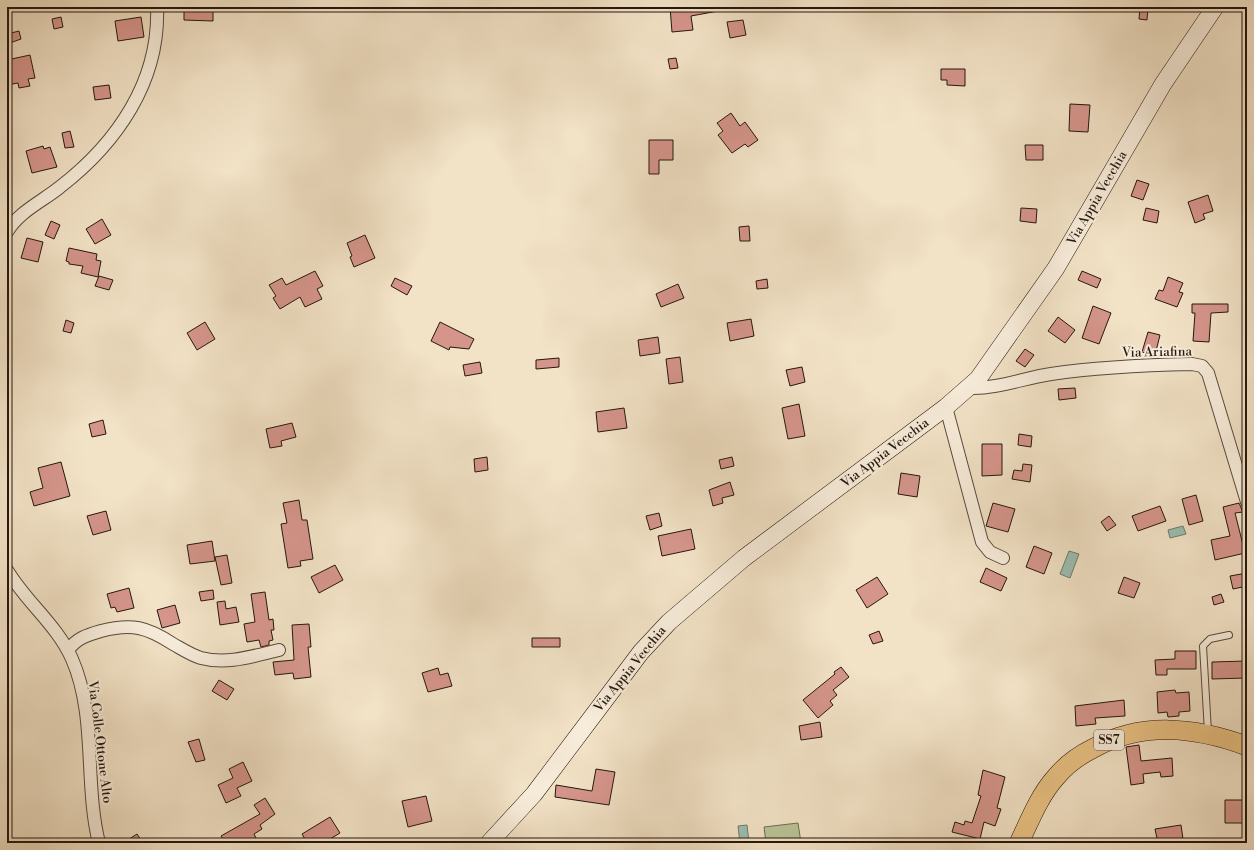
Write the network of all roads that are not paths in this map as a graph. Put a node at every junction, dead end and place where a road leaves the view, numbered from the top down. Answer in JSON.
{"nodes":[{"id":1,"x":157,"y":7,"type":"edge"},
{"id":2,"x":1215,"y":7,"type":"edge"},
{"id":3,"x":8,"y":227,"type":"edge"},
{"id":4,"x":970,"y":388,"type":"junction"},
{"id":5,"x":946,"y":407,"type":"junction"},
{"id":6,"x":1247,"y":502,"type":"edge"},
{"id":7,"x":1003,"y":558,"type":"dead end"},
{"id":8,"x":7,"y":570,"type":"edge"},
{"id":9,"x":1229,"y":635,"type":"dead end"},
{"id":10,"x":68,"y":650,"type":"junction"},
{"id":11,"x":279,"y":650,"type":"dead end"},
{"id":12,"x":1208,"y":734,"type":"junction"},
{"id":13,"x":1247,"y":746,"type":"edge"},
{"id":14,"x":99,"y":843,"type":"edge"},
{"id":15,"x":489,"y":843,"type":"edge"},
{"id":16,"x":1019,"y":843,"type":"edge"}],
"edges":[{"from":1,"to":3,"type":"street"},
{"from":2,"to":4,"type":"main road","name":"Via Appia Vecchia"},
{"from":4,"to":5,"type":"main road","name":"Via Appia Vecchia"},
{"from":4,"to":6,"type":"street","name":"Via Ariafina"},
{"from":5,"to":7,"type":"street"},
{"from":5,"to":15,"type":"main road","name":"Via Appia Vecchia"},
{"from":8,"to":10,"type":"street","name":"Via Colle Ottone Alto"},
{"from":9,"to":12,"type":"lane"},
{"from":10,"to":11,"type":"street"},
{"from":10,"to":14,"type":"street","name":"Via Colle Ottone Alto"},
{"from":12,"to":13,"type":"main road","number":"SS7"},
{"from":12,"to":16,"type":"main road","number":"SS7"}]}
